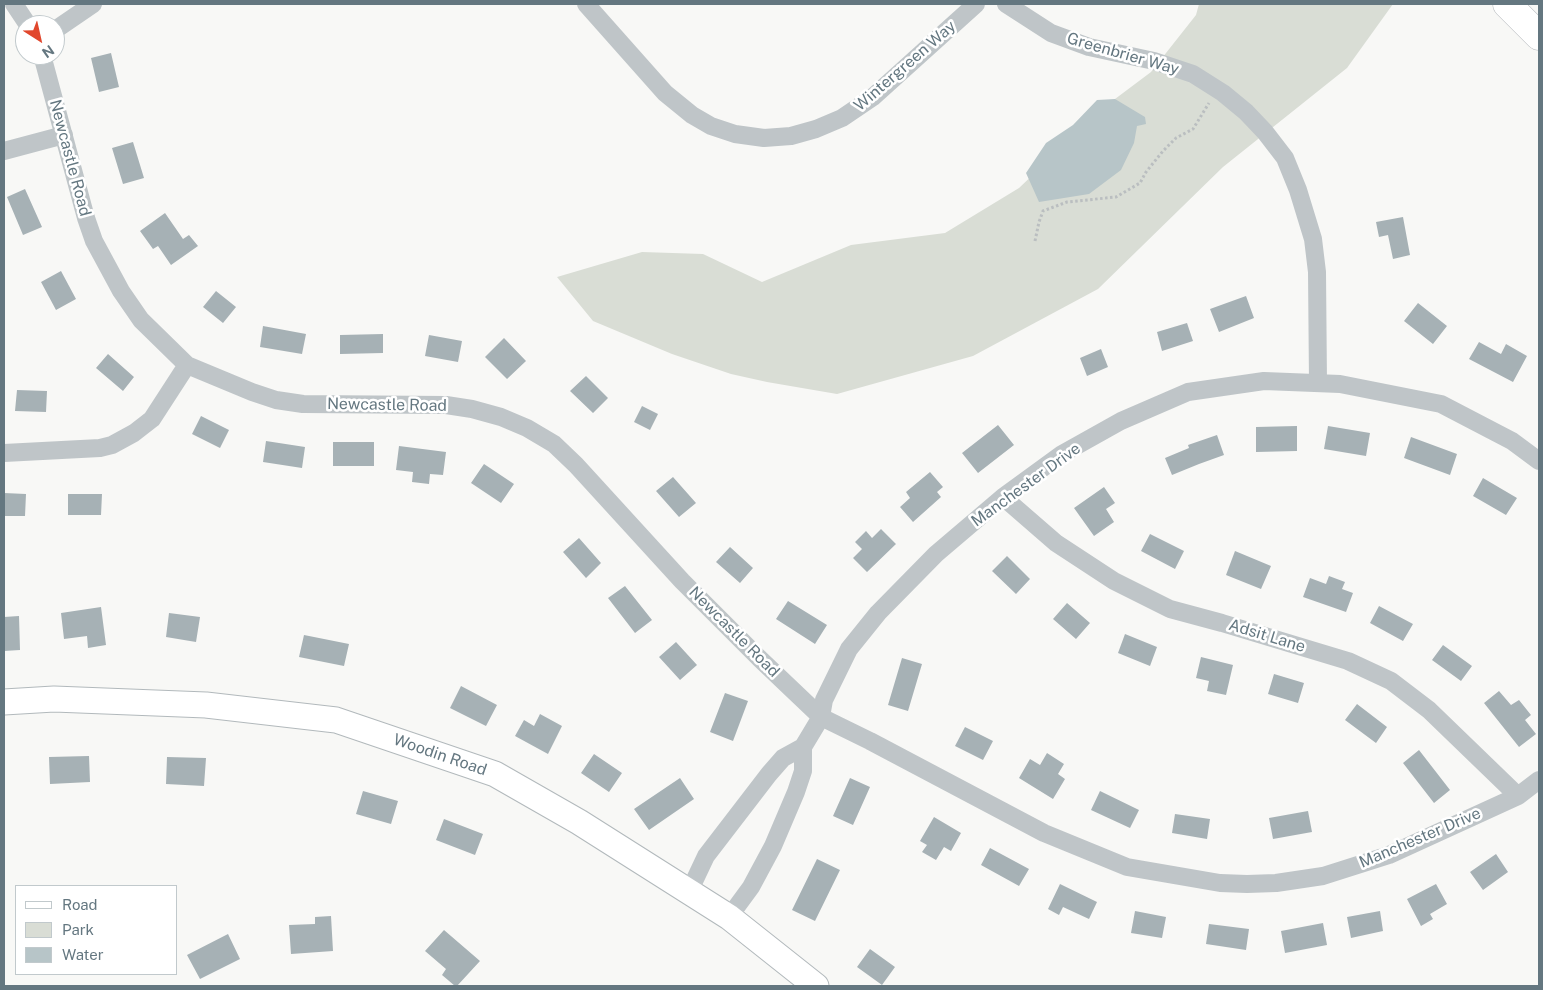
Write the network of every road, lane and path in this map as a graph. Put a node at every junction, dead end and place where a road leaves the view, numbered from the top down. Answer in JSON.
{"nodes":[{"id":1,"x":14,"y":4,"type":"edge"},
{"id":2,"x":93,"y":4,"type":"edge"},
{"id":3,"x":586,"y":4,"type":"edge"},
{"id":4,"x":976,"y":4,"type":"edge"},
{"id":5,"x":1006,"y":4,"type":"edge"},
{"id":6,"x":21,"y":15,"type":"edge"},
{"id":7,"x":1523,"y":20,"type":"edge"},
{"id":8,"x":65,"y":23,"type":"edge"},
{"id":9,"x":1539,"y":44,"type":"edge"},
{"id":10,"x":45,"y":65,"type":"edge"},
{"id":11,"x":1218,"y":90,"type":"junction"},
{"id":12,"x":64,"y":135,"type":"junction"},
{"id":13,"x":4,"y":151,"type":"edge"},
{"id":14,"x":1035,"y":240,"type":"dead end"},
{"id":15,"x":187,"y":365,"type":"junction"},
{"id":16,"x":1318,"y":383,"type":"junction"},
{"id":17,"x":4,"y":453,"type":"edge"},
{"id":18,"x":1539,"y":461,"type":"edge"},
{"id":19,"x":1003,"y":497,"type":"junction"},
{"id":20,"x":4,"y":702,"type":"edge"},
{"id":21,"x":821,"y":717,"type":"junction"},
{"id":22,"x":803,"y":747,"type":"junction"},
{"id":23,"x":1539,"y":780,"type":"edge"},
{"id":24,"x":1518,"y":796,"type":"junction"},
{"id":25,"x":689,"y":892,"type":"junction"},
{"id":26,"x":729,"y":918,"type":"junction"},
{"id":27,"x":816,"y":986,"type":"edge"}],
"edges":[{"from":1,"to":6,"type":"street"},
{"from":2,"to":8,"type":"street"},
{"from":3,"to":4,"type":"street","name":"Wintergreen Way"},
{"from":5,"to":11,"type":"street","name":"Greenbrier Way"},
{"from":7,"to":9,"type":"highway"},
{"from":10,"to":12,"type":"street","name":"Newcastle Road"},
{"from":11,"to":14,"type":"path"},
{"from":11,"to":16,"type":"street","name":"Greenbrier Way"},
{"from":12,"to":13,"type":"street"},
{"from":12,"to":15,"type":"street","name":"Newcastle Road"},
{"from":15,"to":17,"type":"street"},
{"from":15,"to":21,"type":"street","name":"Newcastle Road"},
{"from":16,"to":18,"type":"street","name":"Manchester Drive"},
{"from":16,"to":19,"type":"street","name":"Manchester Drive"},
{"from":19,"to":21,"type":"street","name":"Manchester Drive"},
{"from":19,"to":24,"type":"street","name":"Adsit Lane"},
{"from":20,"to":25,"type":"street","name":"Woodin Road"},
{"from":21,"to":22,"type":"street","name":"Manchester Drive"},
{"from":21,"to":24,"type":"street","name":"Manchester Drive"},
{"from":22,"to":25,"type":"street","name":"Manchester Drive"},
{"from":22,"to":26,"type":"street"},
{"from":23,"to":24,"type":"street","name":"Manchester Drive"},
{"from":25,"to":26,"type":"street","name":"Woodin Road"},
{"from":26,"to":27,"type":"street","name":"Woodin Road"}]}
